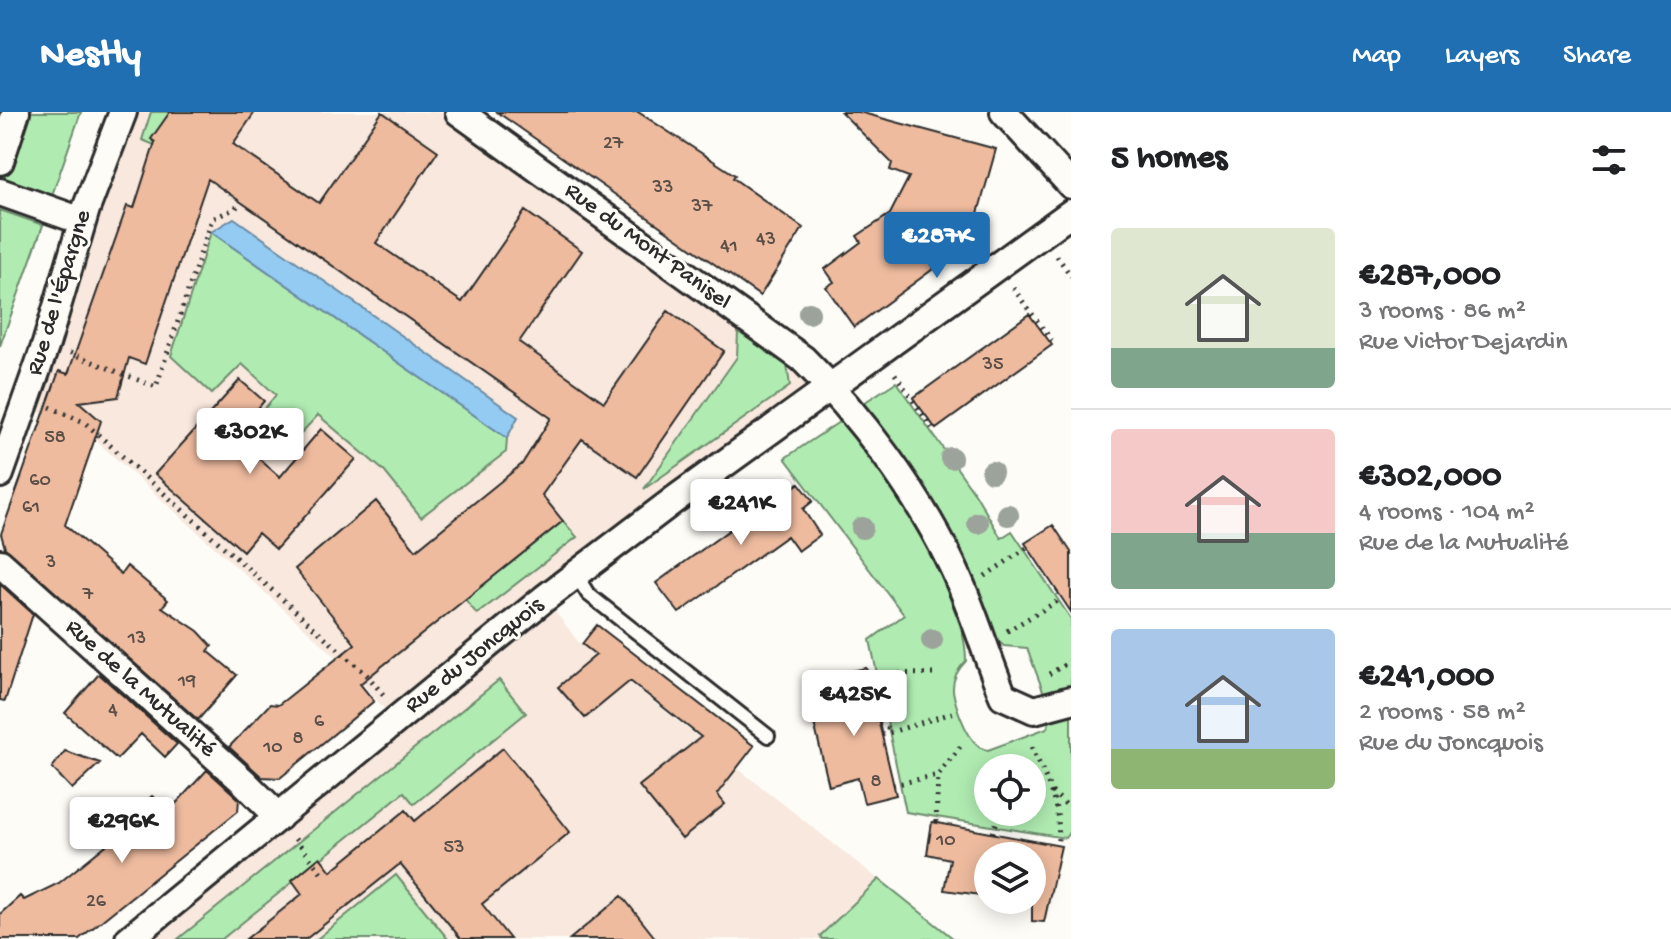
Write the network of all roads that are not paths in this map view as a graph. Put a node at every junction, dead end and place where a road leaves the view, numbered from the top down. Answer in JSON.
{"nodes":[{"id":1,"x":16,"y":112,"type":"edge"},
{"id":2,"x":123,"y":112,"type":"edge"},
{"id":3,"x":459,"y":112,"type":"edge"},
{"id":4,"x":1004,"y":112,"type":"edge"},
{"id":5,"x":494,"y":122,"type":"edge"},
{"id":6,"x":0,"y":161,"type":"edge"},
{"id":7,"x":1071,"y":185,"type":"edge"},
{"id":8,"x":0,"y":192,"type":"edge"},
{"id":9,"x":1071,"y":213,"type":"edge"},
{"id":10,"x":82,"y":221,"type":"junction"},
{"id":11,"x":832,"y":387,"type":"junction"},
{"id":12,"x":0,"y":474,"type":"edge"},
{"id":13,"x":0,"y":563,"type":"edge"},
{"id":14,"x":576,"y":575,"type":"junction"},
{"id":15,"x":1071,"y":700,"type":"edge"},
{"id":16,"x":768,"y":736,"type":"dead end"},
{"id":17,"x":279,"y":817,"type":"junction"},
{"id":18,"x":129,"y":939,"type":"edge"}],
"edges":[{"from":1,"to":6,"type":"street"},
{"from":2,"to":10,"type":"street","name":"Rue de l'Épargne"},
{"from":3,"to":5,"type":"street","name":"Rue du Mont Panisel"},
{"from":4,"to":7,"type":"street"},
{"from":5,"to":11,"type":"street","name":"Rue du Mont Panisel"},
{"from":8,"to":10,"type":"street"},
{"from":9,"to":11,"type":"street","name":"Rue du Joncquois"},
{"from":10,"to":12,"type":"street","name":"Rue de l'Épargne"},
{"from":11,"to":14,"type":"street","name":"Rue du Joncquois"},
{"from":11,"to":15,"type":"street","name":"Rue du Mont Panisel"},
{"from":13,"to":17,"type":"street","name":"Rue de la Mutualité"},
{"from":14,"to":16,"type":"lane"},
{"from":14,"to":17,"type":"street","name":"Rue du Joncquois"},
{"from":17,"to":18,"type":"street","name":"Rue du Joncquois"}]}
